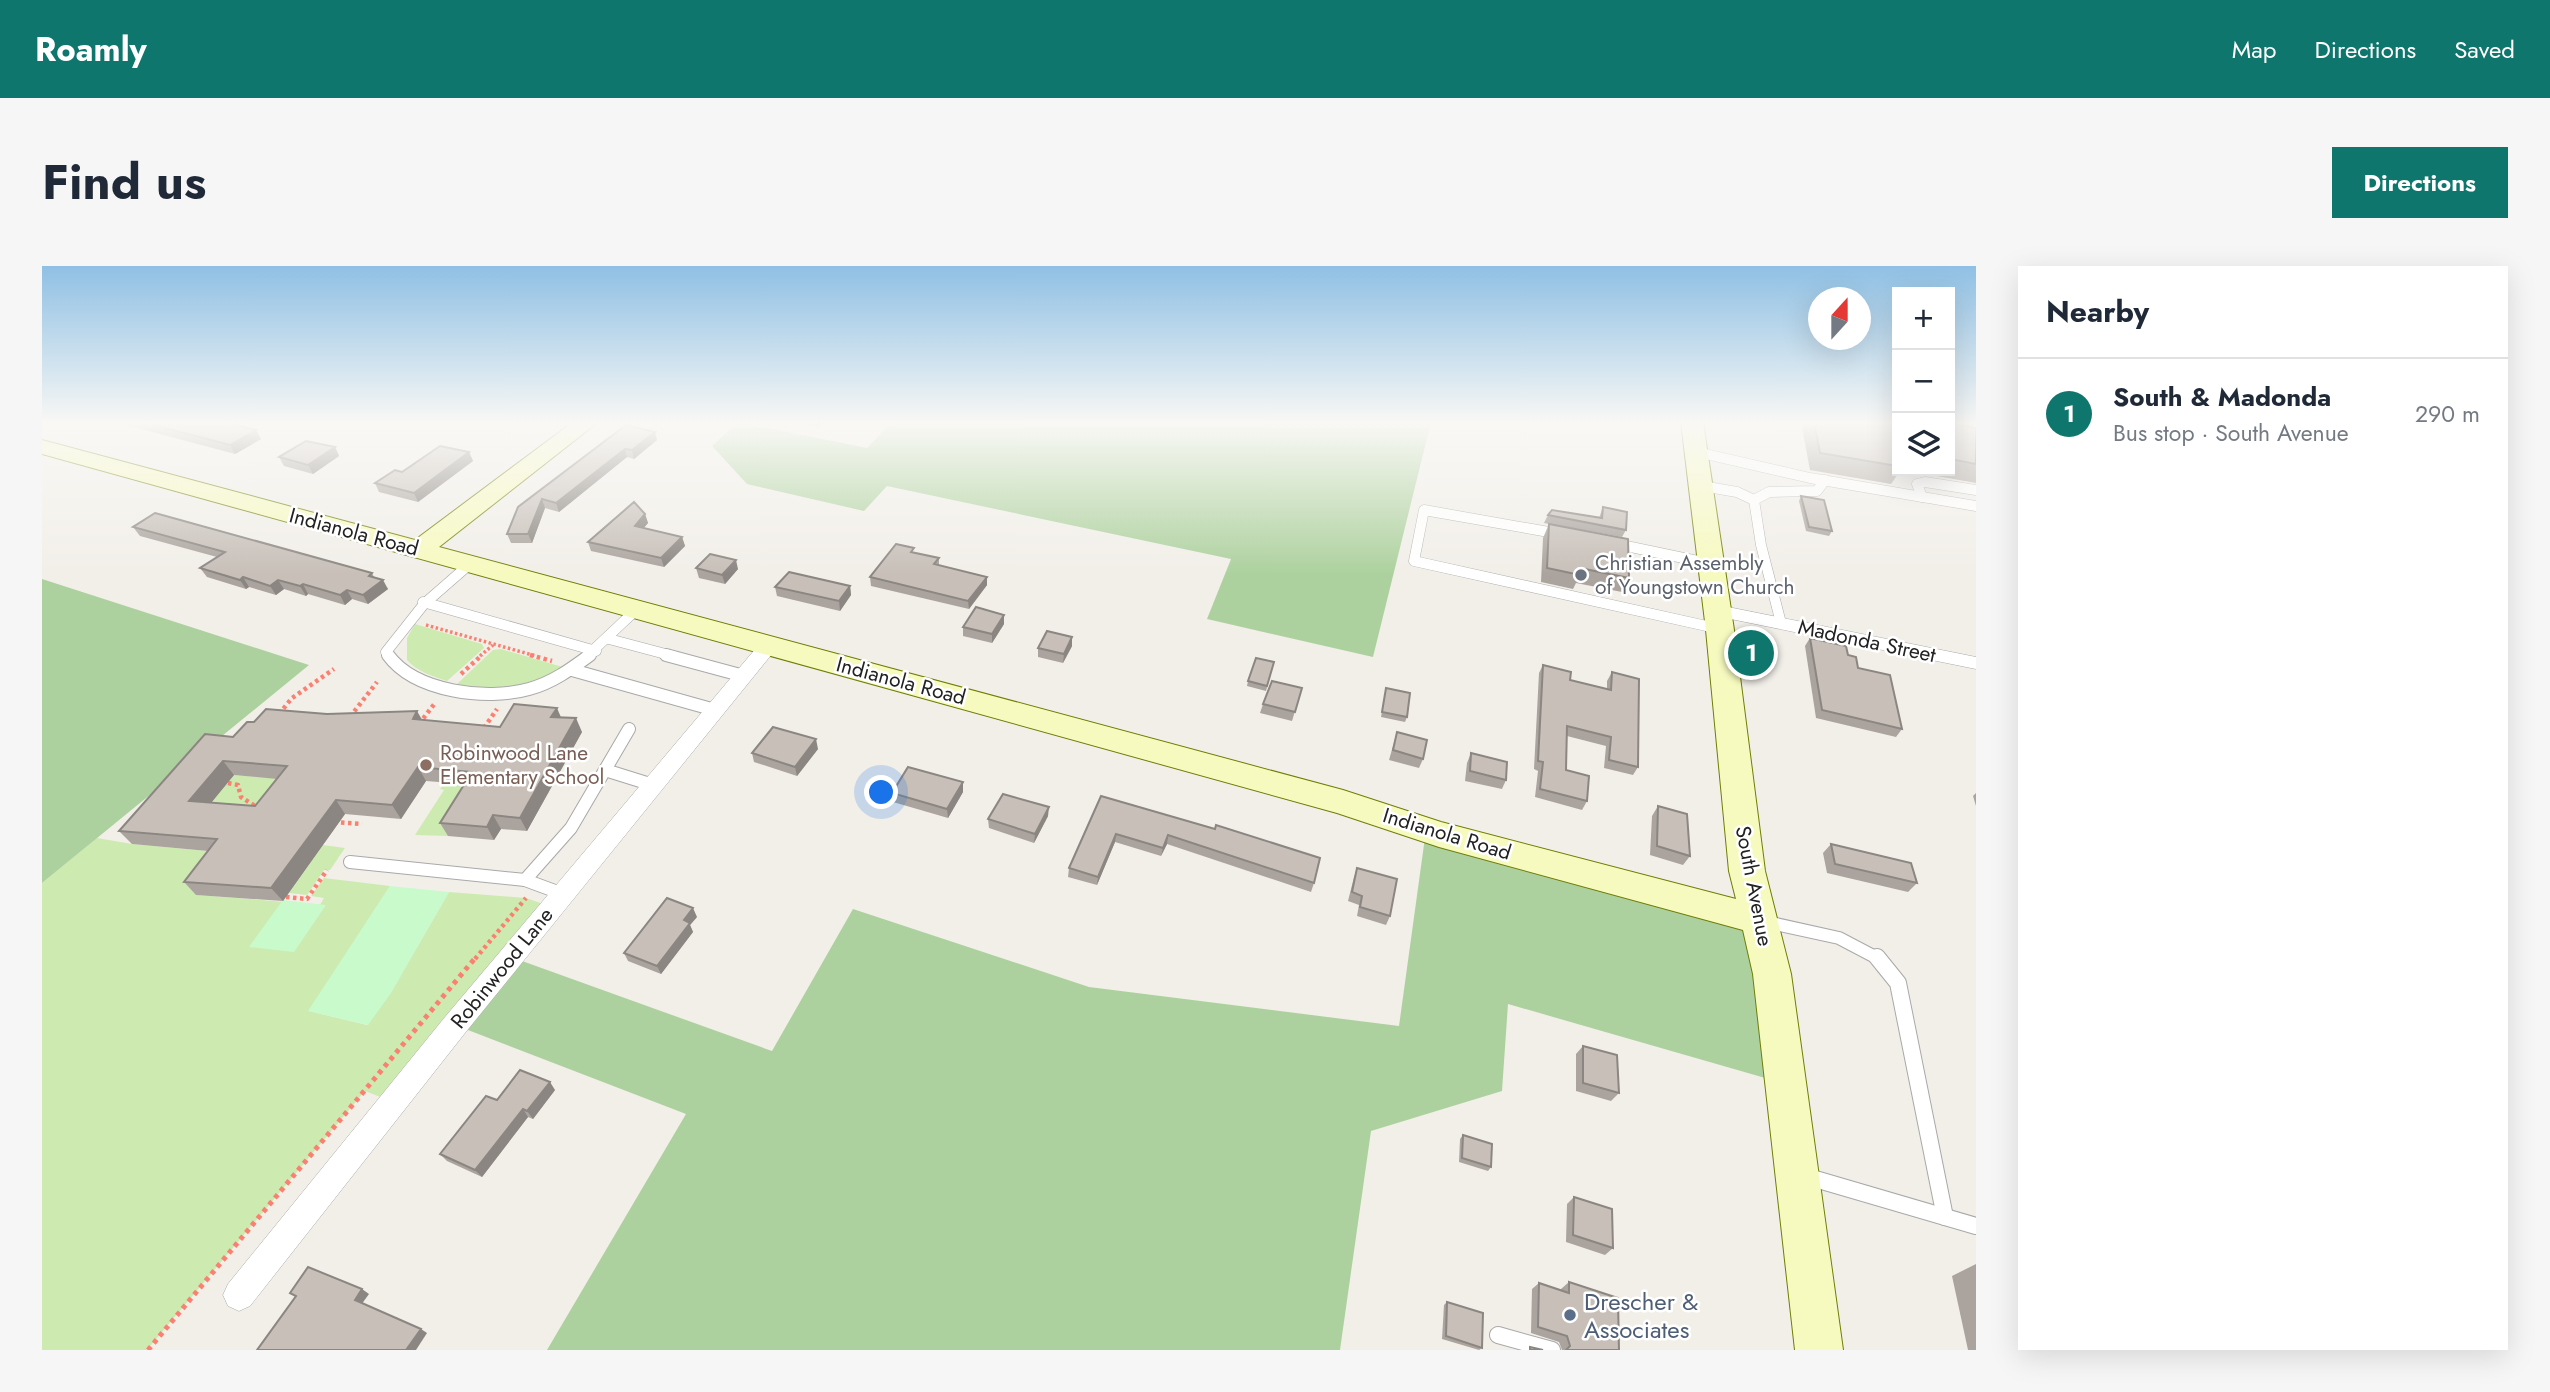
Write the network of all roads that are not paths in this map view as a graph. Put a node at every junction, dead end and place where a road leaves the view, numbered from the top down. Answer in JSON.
{"nodes":[{"id":1,"x":137,"y":473,"type":"edge"},
{"id":2,"x":520,"y":473,"type":"edge"},
{"id":3,"x":1700,"y":473,"type":"edge"},
{"id":4,"x":1791,"y":473,"type":"edge"},
{"id":5,"x":1825,"y":480,"type":"junction"},
{"id":6,"x":1702,"y":486,"type":"junction"},
{"id":7,"x":1976,"y":490,"type":"edge"},
{"id":8,"x":1922,"y":497,"type":"junction"},
{"id":9,"x":1754,"y":499,"type":"junction"},
{"id":10,"x":1976,"y":506,"type":"edge"},
{"id":11,"x":1577,"y":537,"type":"edge"},
{"id":12,"x":1603,"y":541,"type":"edge"},
{"id":13,"x":419,"y":549,"type":"junction"},
{"id":14,"x":471,"y":563,"type":"junction"},
{"id":15,"x":1712,"y":564,"type":"junction"},
{"id":16,"x":423,"y":602,"type":"junction"},
{"id":17,"x":638,"y":609,"type":"junction"},
{"id":18,"x":1719,"y":620,"type":"junction"},
{"id":19,"x":1781,"y":623,"type":"junction"},
{"id":20,"x":610,"y":639,"type":"junction"},
{"id":21,"x":769,"y":645,"type":"junction"},
{"id":22,"x":596,"y":651,"type":"junction"},
{"id":23,"x":1976,"y":663,"type":"edge"},
{"id":24,"x":573,"y":669,"type":"junction"},
{"id":25,"x":744,"y":676,"type":"junction"},
{"id":26,"x":715,"y":710,"type":"junction"},
{"id":27,"x":629,"y":729,"type":"dead end"},
{"id":28,"x":605,"y":770,"type":"junction"},
{"id":29,"x":653,"y":785,"type":"junction"},
{"id":30,"x":350,"y":862,"type":"dead end"},
{"id":31,"x":525,"y":880,"type":"junction"},
{"id":32,"x":563,"y":894,"type":"junction"},
{"id":33,"x":1759,"y":920,"type":"junction"},
{"id":34,"x":1798,"y":1174,"type":"junction"},
{"id":35,"x":1945,"y":1217,"type":"junction"},
{"id":36,"x":1976,"y":1226,"type":"edge"},
{"id":37,"x":239,"y":1295,"type":"dead end"},
{"id":38,"x":1497,"y":1335,"type":"dead end"},
{"id":39,"x":1552,"y":1350,"type":"edge"},
{"id":40,"x":1819,"y":1350,"type":"edge"}],
"edges":[{"from":1,"to":13,"type":"street","name":"Indianola Road"},
{"from":2,"to":13,"type":"street"},
{"from":3,"to":6,"type":"street","name":"South Avenue"},
{"from":4,"to":5,"type":"lane"},
{"from":5,"to":8,"type":"lane"},
{"from":5,"to":9,"type":"lane"},
{"from":6,"to":9,"type":"lane"},
{"from":6,"to":15,"type":"street","name":"South Avenue"},
{"from":7,"to":8,"type":"lane"},
{"from":8,"to":10,"type":"lane"},
{"from":9,"to":19,"type":"lane"},
{"from":11,"to":18,"type":"lane"},
{"from":12,"to":15,"type":"lane"},
{"from":13,"to":14,"type":"street","name":"Indianola Road"},
{"from":14,"to":16,"type":"lane"},
{"from":14,"to":17,"type":"street","name":"Indianola Road"},
{"from":15,"to":18,"type":"street","name":"South Avenue"},
{"from":16,"to":22,"type":"lane"},
{"from":16,"to":24,"type":"lane"},
{"from":17,"to":20,"type":"lane"},
{"from":17,"to":21,"type":"street","name":"Indianola Road"},
{"from":18,"to":19,"type":"street","name":"Madonda Street"},
{"from":18,"to":33,"type":"street","name":"South Avenue"},
{"from":19,"to":23,"type":"street","name":"Madonda Street"},
{"from":20,"to":22,"type":"lane"},
{"from":20,"to":25,"type":"lane"},
{"from":21,"to":25,"type":"street","name":"Robinwood Lane"},
{"from":21,"to":33,"type":"street","name":"Indianola Road"},
{"from":22,"to":24,"type":"lane"},
{"from":24,"to":26,"type":"lane"},
{"from":25,"to":26,"type":"street","name":"Robinwood Lane"},
{"from":26,"to":29,"type":"street","name":"Robinwood Lane"},
{"from":27,"to":28,"type":"lane"},
{"from":28,"to":29,"type":"lane"},
{"from":28,"to":31,"type":"lane"},
{"from":29,"to":32,"type":"street","name":"Robinwood Lane"},
{"from":30,"to":31,"type":"lane"},
{"from":31,"to":32,"type":"lane"},
{"from":32,"to":37,"type":"street","name":"Robinwood Lane"},
{"from":33,"to":34,"type":"street","name":"South Avenue"},
{"from":33,"to":35,"type":"lane"},
{"from":34,"to":35,"type":"lane"},
{"from":34,"to":40,"type":"street","name":"South Avenue"},
{"from":35,"to":36,"type":"lane"},
{"from":38,"to":39,"type":"lane"}]}
